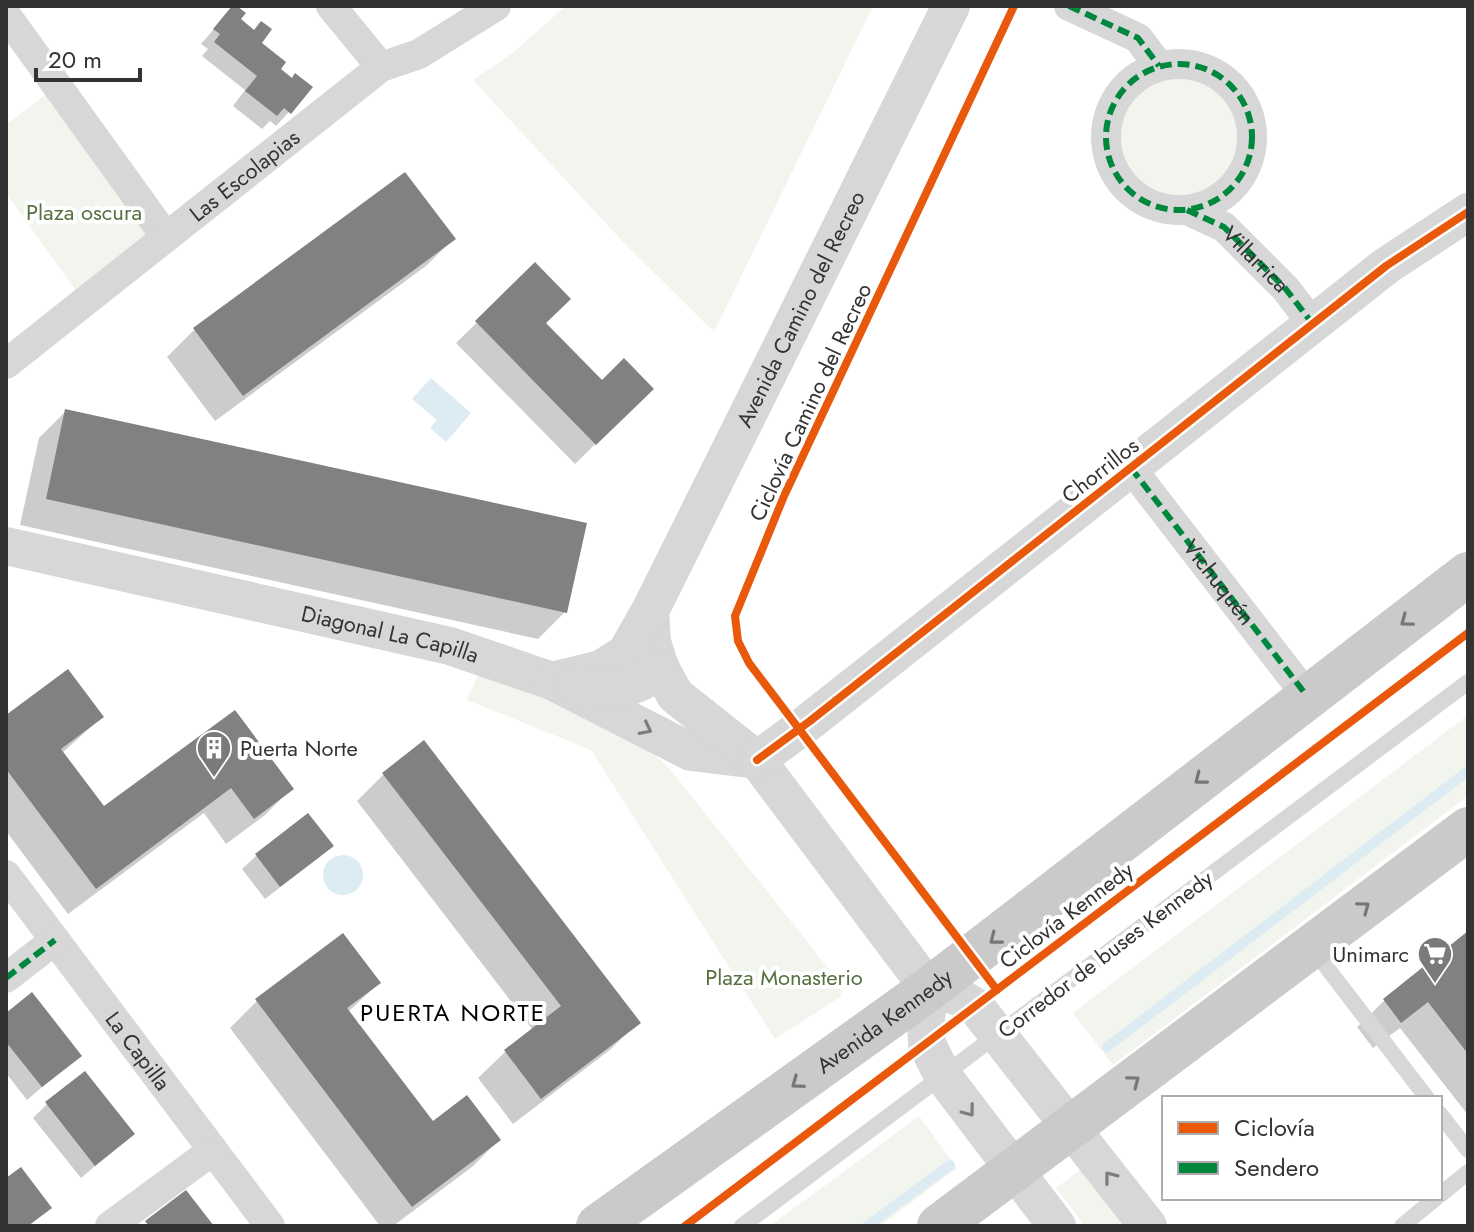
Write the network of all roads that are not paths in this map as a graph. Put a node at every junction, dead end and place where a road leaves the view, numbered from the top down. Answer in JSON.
{"nodes":[{"id":1,"x":331,"y":6,"type":"edge"},
{"id":2,"x":496,"y":6,"type":"edge"},
{"id":3,"x":951,"y":6,"type":"edge"},
{"id":4,"x":1069,"y":6,"type":"edge"},
{"id":5,"x":6,"y":15,"type":"edge"},
{"id":6,"x":1159,"y":66,"type":"junction"},
{"id":7,"x":381,"y":67,"type":"junction"},
{"id":8,"x":1187,"y":210,"type":"junction"},
{"id":9,"x":1468,"y":212,"type":"edge"},
{"id":10,"x":166,"y":237,"type":"junction"},
{"id":11,"x":1312,"y":323,"type":"junction"},
{"id":12,"x":6,"y":364,"type":"edge"},
{"id":13,"x":1131,"y":468,"type":"junction"},
{"id":14,"x":6,"y":546,"type":"edge"},
{"id":15,"x":1468,"y":574,"type":"edge"},
{"id":16,"x":650,"y":611,"type":"junction"},
{"id":17,"x":660,"y":667,"type":"junction"},
{"id":18,"x":552,"y":681,"type":"junction"},
{"id":19,"x":1468,"y":682,"type":"edge"},
{"id":20,"x":1307,"y":696,"type":"junction"},
{"id":21,"x":757,"y":760,"type":"junction"},
{"id":22,"x":1468,"y":829,"type":"edge"},
{"id":23,"x":6,"y":875,"type":"edge"},
{"id":24,"x":55,"y":940,"type":"junction"},
{"id":25,"x":1311,"y":947,"type":"junction"},
{"id":26,"x":6,"y":978,"type":"edge"},
{"id":27,"x":929,"y":989,"type":"junction"},
{"id":28,"x":999,"y":1033,"type":"junction"},
{"id":29,"x":943,"y":1076,"type":"junction"},
{"id":30,"x":1425,"y":1096,"type":"edge"},
{"id":31,"x":1442,"y":1117,"type":"edge"},
{"id":32,"x":1072,"y":1128,"type":"junction"},
{"id":33,"x":1468,"y":1150,"type":"edge"},
{"id":34,"x":212,"y":1151,"type":"junction"},
{"id":35,"x":1013,"y":1170,"type":"junction"},
{"id":36,"x":1468,"y":1172,"type":"edge"},
{"id":37,"x":1442,"y":1193,"type":"edge"},
{"id":38,"x":1433,"y":1200,"type":"edge"},
{"id":39,"x":110,"y":1226,"type":"edge"},
{"id":40,"x":270,"y":1226,"type":"edge"},
{"id":41,"x":598,"y":1226,"type":"edge"},
{"id":42,"x":742,"y":1226,"type":"edge"},
{"id":43,"x":939,"y":1226,"type":"edge"},
{"id":44,"x":1057,"y":1226,"type":"edge"},
{"id":45,"x":1148,"y":1226,"type":"edge"},
{"id":46,"x":1402,"y":1226,"type":"edge"}],
"edges":[{"from":1,"to":7,"type":"street"},
{"from":2,"to":7,"type":"street","name":"Las Escolapias"},
{"from":3,"to":16,"type":"street","name":"Avenida Camino del Recreo"},
{"from":4,"to":6,"type":"street"},
{"from":5,"to":10,"type":"street"},
{"from":6,"to":8,"type":"street","name":"Villarrica"},
{"from":6,"to":8,"type":"street","name":"Villarrica"},
{"from":7,"to":10,"type":"street","name":"Las Escolapias"},
{"from":8,"to":11,"type":"street","name":"Villarrica"},
{"from":9,"to":11,"type":"street","name":"Chorrillos"},
{"from":10,"to":12,"type":"street","name":"Las Escolapias"},
{"from":11,"to":13,"type":"street","name":"Chorrillos"},
{"from":13,"to":20,"type":"street","name":"Vichuquén"},
{"from":13,"to":21,"type":"street","name":"Chorrillos"},
{"from":14,"to":18,"type":"street","name":"Diagonal La Capilla"},
{"from":15,"to":20,"type":"main road","name":"Avenida Kennedy","one_way":true},
{"from":16,"to":17,"type":"street"},
{"from":16,"to":18,"type":"street","name":"Avenida Camino del Recreo"},
{"from":17,"to":18,"type":"street"},
{"from":17,"to":21,"type":"street"},
{"from":18,"to":21,"type":"street","name":"Diagonal La Capilla","one_way":true},
{"from":19,"to":28,"type":"lane","name":"Corredor de buses Kennedy"},
{"from":20,"to":27,"type":"main road","name":"Avenida Kennedy","one_way":true},
{"from":21,"to":27,"type":"street"},
{"from":25,"to":22,"type":"main road","one_way":true},
{"from":23,"to":24,"type":"street","name":"La Capilla"},
{"from":24,"to":26,"type":"street"},
{"from":24,"to":34,"type":"street","name":"La Capilla"},
{"from":25,"to":30,"type":"lane"},
{"from":32,"to":25,"type":"main road","one_way":true},
{"from":27,"to":28,"type":"street"},
{"from":27,"to":29,"type":"street"},
{"from":27,"to":41,"type":"main road","name":"Avenida Kennedy","one_way":true},
{"from":28,"to":29,"type":"lane","name":"Corredor de buses Kennedy"},
{"from":28,"to":32,"type":"street"},
{"from":29,"to":35,"type":"street","one_way":true},
{"from":29,"to":42,"type":"lane","name":"Corredor de buses Kennedy"},
{"from":31,"to":33,"type":"lane"},
{"from":32,"to":35,"type":"main road"},
{"from":45,"to":32,"type":"street","one_way":true},
{"from":34,"to":39,"type":"street"},
{"from":34,"to":40,"type":"street","name":"La Capilla"},
{"from":35,"to":43,"type":"main road"},
{"from":35,"to":44,"type":"street"},
{"from":36,"to":37,"type":"lane"},
{"from":38,"to":46,"type":"lane"}]}
